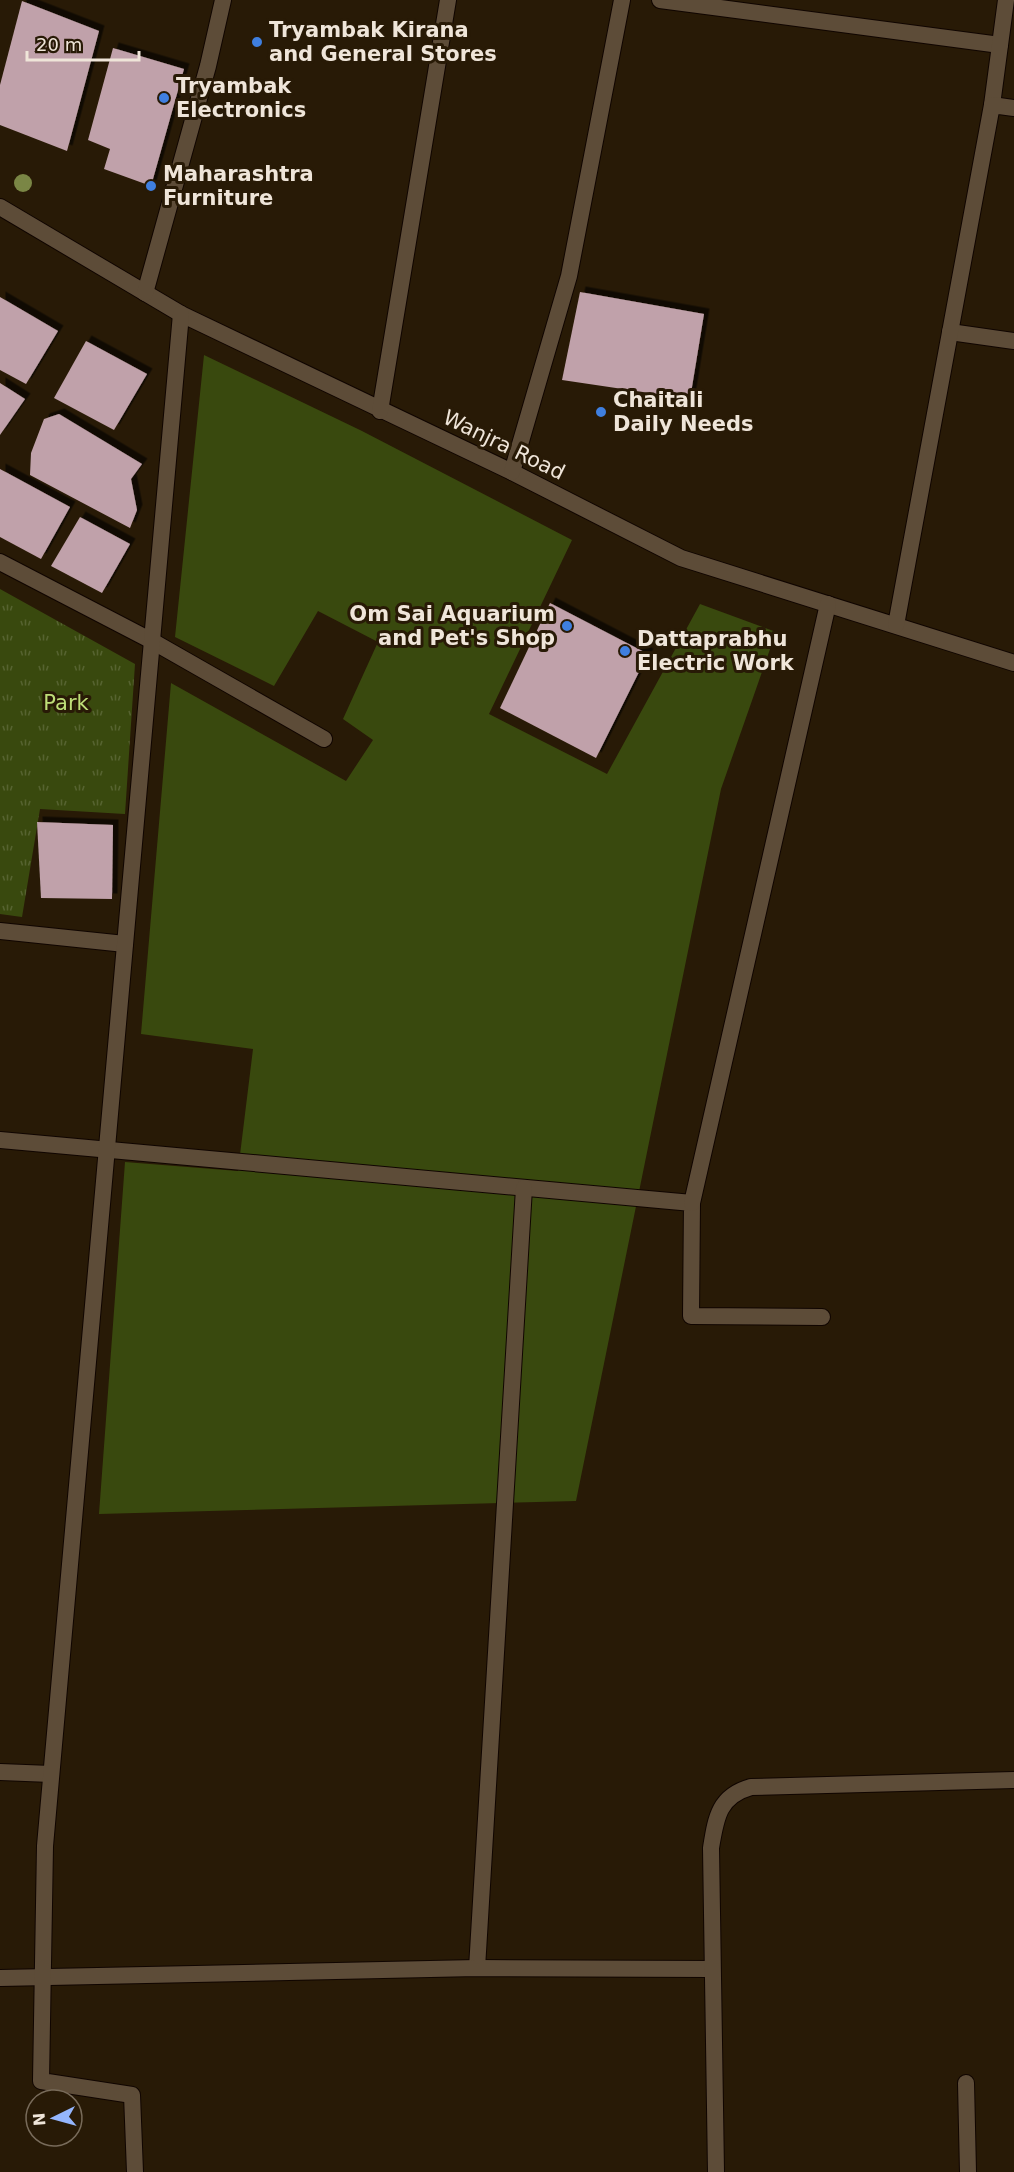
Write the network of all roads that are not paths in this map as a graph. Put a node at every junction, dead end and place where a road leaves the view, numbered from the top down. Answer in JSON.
{"nodes":[{"id":1,"x":224,"y":0,"type":"edge"},
{"id":2,"x":448,"y":0,"type":"edge"},
{"id":3,"x":622,"y":0,"type":"edge"},
{"id":4,"x":660,"y":0,"type":"edge"},
{"id":5,"x":1006,"y":0,"type":"edge"},
{"id":6,"x":1000,"y":45,"type":"junction"},
{"id":7,"x":992,"y":105,"type":"junction"},
{"id":8,"x":1014,"y":108,"type":"edge"},
{"id":9,"x":0,"y":207,"type":"edge"},
{"id":10,"x":146,"y":293,"type":"junction"},
{"id":11,"x":181,"y":314,"type":"junction"},
{"id":12,"x":950,"y":332,"type":"junction"},
{"id":13,"x":1014,"y":341,"type":"edge"},
{"id":14,"x":380,"y":411,"type":"junction"},
{"id":15,"x":512,"y":472,"type":"junction"},
{"id":16,"x":0,"y":562,"type":"edge"},
{"id":17,"x":828,"y":604,"type":"junction"},
{"id":18,"x":896,"y":625,"type":"junction"},
{"id":19,"x":152,"y":641,"type":"junction"},
{"id":20,"x":1014,"y":663,"type":"edge"},
{"id":21,"x":324,"y":739,"type":"dead end"},
{"id":22,"x":0,"y":931,"type":"edge"},
{"id":23,"x":125,"y":944,"type":"junction"},
{"id":24,"x":0,"y":1140,"type":"edge"},
{"id":25,"x":107,"y":1149,"type":"junction"},
{"id":26,"x":524,"y":1188,"type":"junction"},
{"id":27,"x":692,"y":1203,"type":"junction"},
{"id":28,"x":822,"y":1317,"type":"dead end"},
{"id":29,"x":0,"y":1772,"type":"edge"},
{"id":30,"x":51,"y":1774,"type":"junction"},
{"id":31,"x":1014,"y":1780,"type":"edge"},
{"id":32,"x":477,"y":1968,"type":"junction"},
{"id":33,"x":712,"y":1970,"type":"junction"},
{"id":34,"x":43,"y":1977,"type":"junction"},
{"id":35,"x":0,"y":1978,"type":"edge"},
{"id":36,"x":966,"y":2083,"type":"dead end"},
{"id":37,"x":135,"y":2172,"type":"edge"},
{"id":38,"x":716,"y":2172,"type":"edge"},
{"id":39,"x":968,"y":2172,"type":"edge"}],
"edges":[{"from":1,"to":10,"type":"street"},
{"from":2,"to":14,"type":"street"},
{"from":3,"to":15,"type":"street"},
{"from":4,"to":6,"type":"street"},
{"from":5,"to":6,"type":"street"},
{"from":6,"to":7,"type":"street"},
{"from":7,"to":8,"type":"street"},
{"from":7,"to":12,"type":"street"},
{"from":9,"to":10,"type":"street","name":"Wanjra Road"},
{"from":10,"to":11,"type":"street","name":"Wanjra Road"},
{"from":11,"to":14,"type":"street","name":"Wanjra Road"},
{"from":11,"to":19,"type":"street"},
{"from":12,"to":13,"type":"street"},
{"from":12,"to":18,"type":"street"},
{"from":14,"to":15,"type":"street","name":"Wanjra Road"},
{"from":15,"to":17,"type":"street","name":"Wanjra Road"},
{"from":16,"to":19,"type":"street"},
{"from":17,"to":18,"type":"street","name":"Wanjra Road"},
{"from":17,"to":27,"type":"street"},
{"from":18,"to":20,"type":"street","name":"Wanjra Road"},
{"from":19,"to":21,"type":"street"},
{"from":19,"to":23,"type":"street"},
{"from":22,"to":23,"type":"street"},
{"from":23,"to":25,"type":"street"},
{"from":24,"to":25,"type":"street"},
{"from":25,"to":26,"type":"street"},
{"from":25,"to":30,"type":"street"},
{"from":26,"to":27,"type":"street"},
{"from":26,"to":32,"type":"street"},
{"from":27,"to":28,"type":"street"},
{"from":29,"to":30,"type":"street"},
{"from":30,"to":34,"type":"street"},
{"from":31,"to":33,"type":"street"},
{"from":32,"to":33,"type":"street"},
{"from":32,"to":34,"type":"street"},
{"from":33,"to":38,"type":"street"},
{"from":34,"to":35,"type":"street"},
{"from":34,"to":37,"type":"street"},
{"from":36,"to":39,"type":"street"}]}
